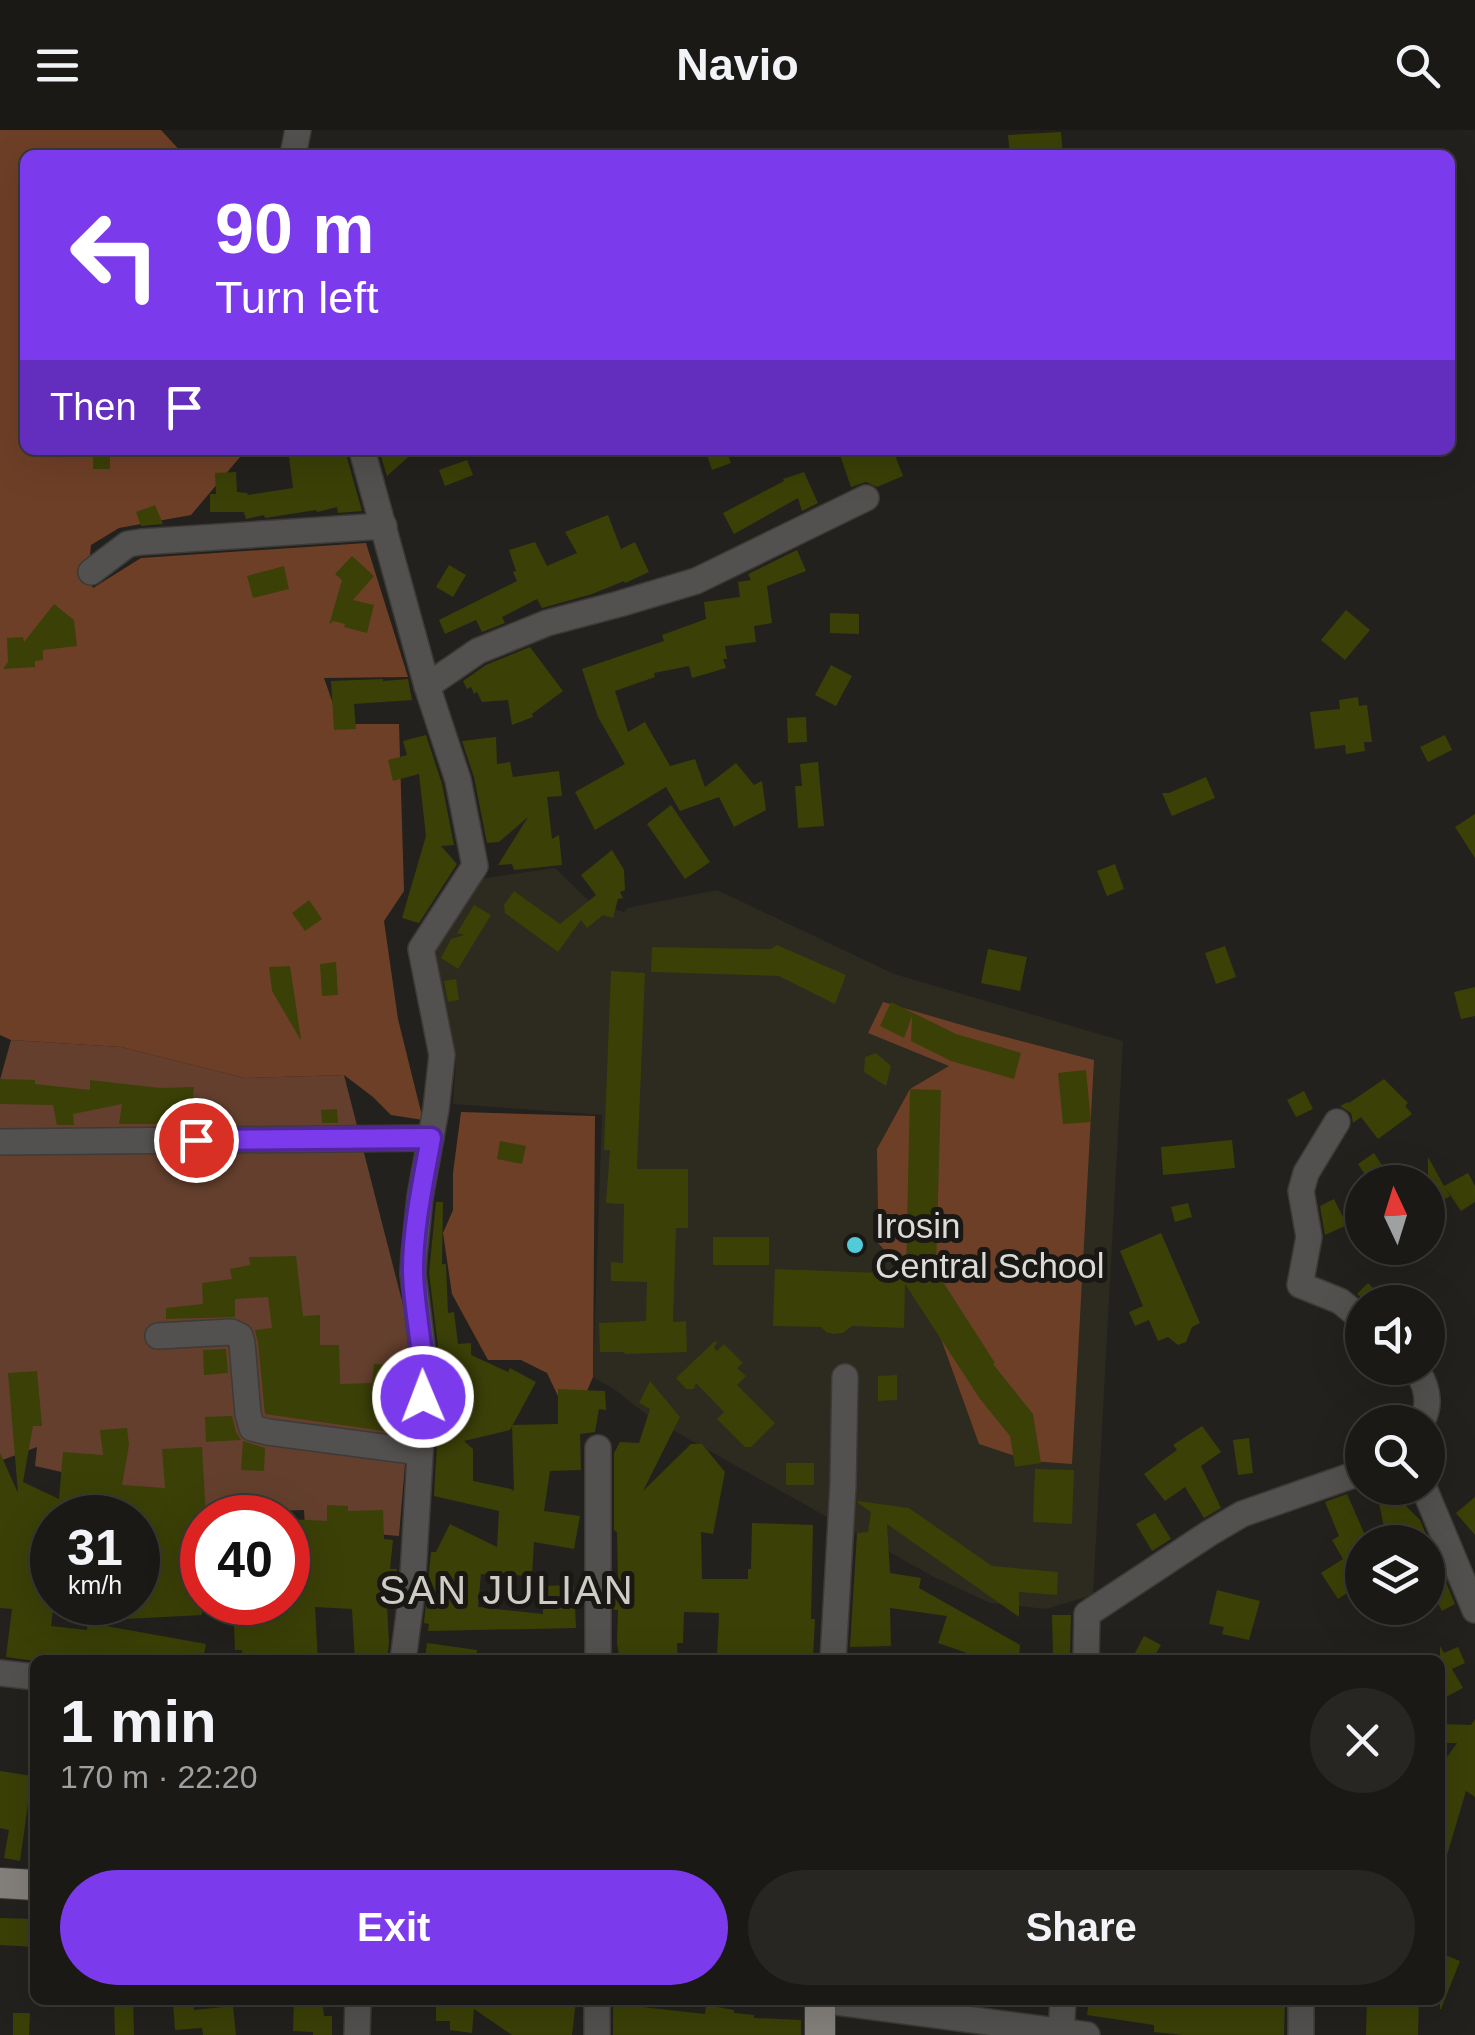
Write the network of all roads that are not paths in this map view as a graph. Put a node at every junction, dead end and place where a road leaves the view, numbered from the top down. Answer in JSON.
{"nodes":[{"id":1,"x":363,"y":455,"type":"edge"},
{"id":2,"x":866,"y":498,"type":"dead end"},
{"id":3,"x":384,"y":526,"type":"junction"},
{"id":4,"x":91,"y":572,"type":"dead end"},
{"id":5,"x":427,"y":686,"type":"junction"},
{"id":6,"x":1337,"y":1122,"type":"dead end"},
{"id":7,"x":431,"y":1138,"type":"junction"},
{"id":8,"x":0,"y":1142,"type":"edge"},
{"id":9,"x":1345,"y":1305,"type":"edge"},
{"id":10,"x":158,"y":1336,"type":"dead end"},
{"id":11,"x":846,"y":1377,"type":"dead end"},
{"id":12,"x":598,"y":1448,"type":"dead end"},
{"id":13,"x":420,"y":1452,"type":"junction"},
{"id":14,"x":1345,"y":1478,"type":"edge"},
{"id":15,"x":1431,"y":1505,"type":"edge"},
{"id":16,"x":1475,"y":1610,"type":"edge"},
{"id":17,"x":404,"y":1655,"type":"edge"},
{"id":18,"x":598,"y":1655,"type":"edge"},
{"id":19,"x":833,"y":1655,"type":"edge"},
{"id":20,"x":1086,"y":1655,"type":"edge"},
{"id":21,"x":0,"y":1673,"type":"edge"},
{"id":22,"x":30,"y":1676,"type":"edge"},
{"id":23,"x":0,"y":1883,"type":"edge"},
{"id":24,"x":30,"y":1884,"type":"edge"},
{"id":25,"x":358,"y":2005,"type":"edge"},
{"id":26,"x":596,"y":2005,"type":"edge"},
{"id":27,"x":821,"y":2005,"type":"edge"},
{"id":28,"x":857,"y":2005,"type":"edge"},
{"id":29,"x":1063,"y":2005,"type":"edge"},
{"id":30,"x":1301,"y":2005,"type":"edge"},
{"id":31,"x":1061,"y":2033,"type":"edge"},
{"id":32,"x":357,"y":2035,"type":"edge"},
{"id":33,"x":597,"y":2035,"type":"edge"},
{"id":34,"x":820,"y":2035,"type":"edge"},
{"id":35,"x":1087,"y":2035,"type":"edge"},
{"id":36,"x":1300,"y":2035,"type":"edge"}],
"edges":[{"from":1,"to":3,"type":"street"},
{"from":2,"to":5,"type":"street"},
{"from":3,"to":4,"type":"street"},
{"from":3,"to":5,"type":"street"},
{"from":5,"to":7,"type":"street"},
{"from":6,"to":9,"type":"street"},
{"from":7,"to":8,"type":"street"},
{"from":7,"to":13,"type":"street"},
{"from":10,"to":13,"type":"street"},
{"from":11,"to":19,"type":"street"},
{"from":12,"to":18,"type":"street"},
{"from":13,"to":17,"type":"street"},
{"from":14,"to":20,"type":"street"},
{"from":15,"to":16,"type":"street"},
{"from":21,"to":22,"type":"street"},
{"from":23,"to":24,"type":"main road"},
{"from":25,"to":32,"type":"street"},
{"from":26,"to":33,"type":"street"},
{"from":27,"to":34,"type":"main road"},
{"from":28,"to":31,"type":"street"},
{"from":29,"to":31,"type":"street"},
{"from":30,"to":36,"type":"street"},
{"from":31,"to":35,"type":"street"}]}
